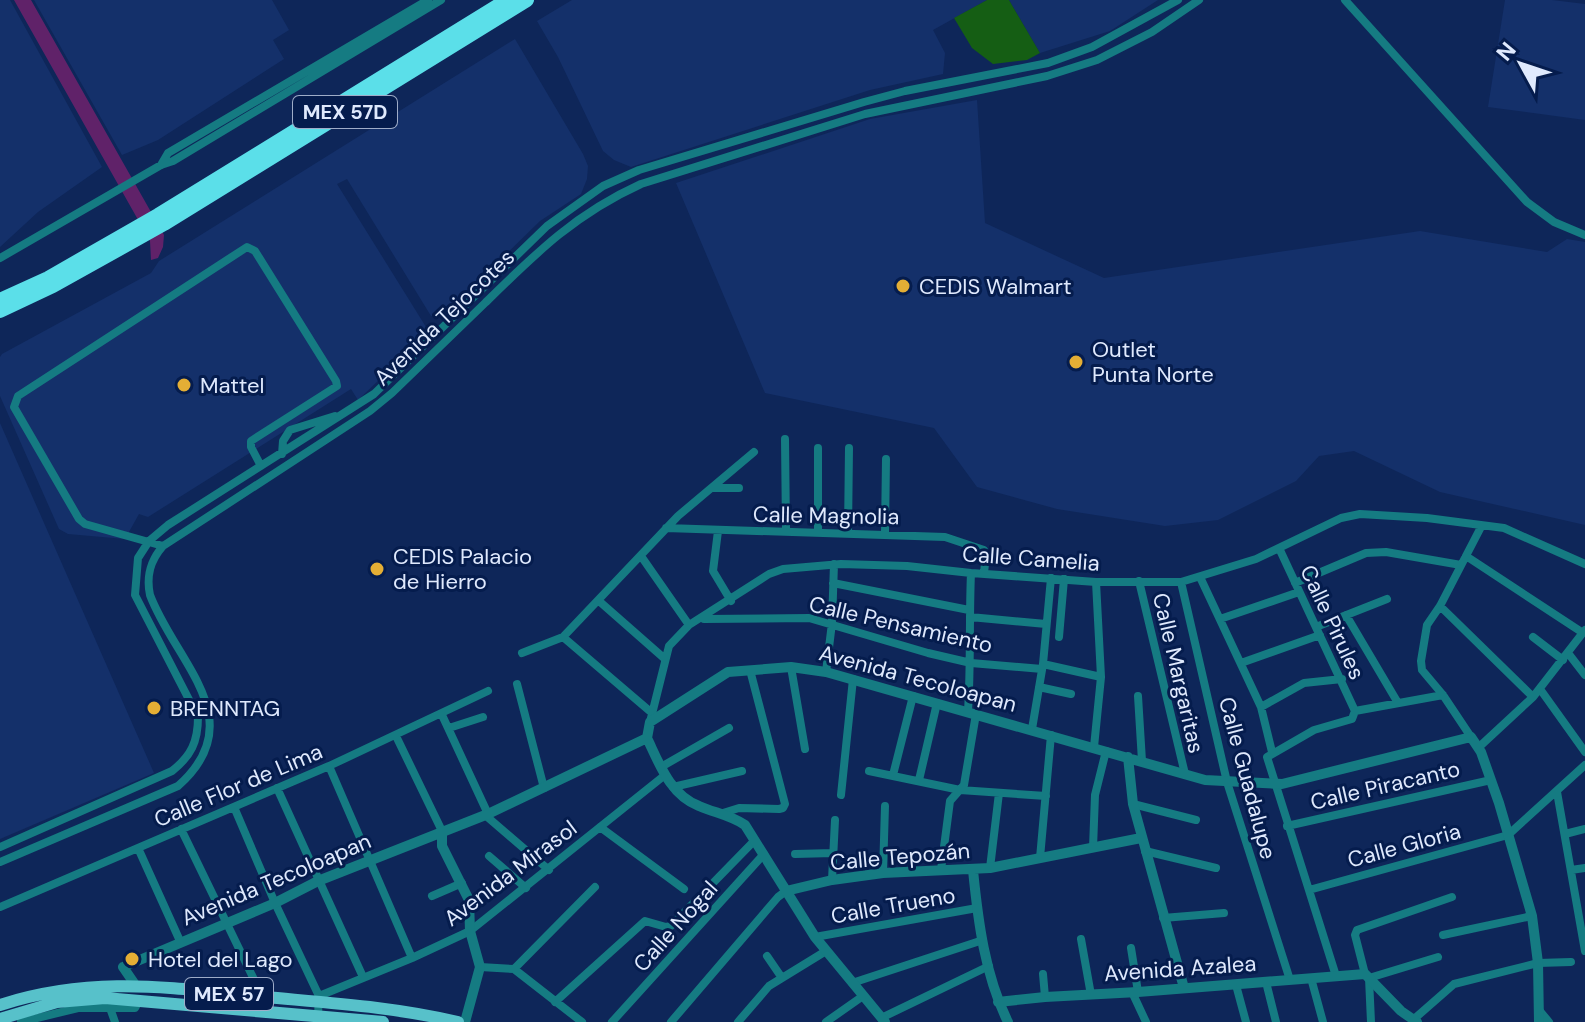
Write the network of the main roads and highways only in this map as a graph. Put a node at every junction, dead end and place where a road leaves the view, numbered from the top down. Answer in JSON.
{"nodes":[{"id":1,"x":507,"y":0,"type":"edge"},
{"id":2,"x":527,"y":0,"type":"edge"},
{"id":3,"x":161,"y":219,"type":"junction"},
{"id":4,"x":140,"y":232,"type":"junction"},
{"id":5,"x":0,"y":300,"type":"edge"},
{"id":6,"x":0,"y":311,"type":"edge"},
{"id":7,"x":0,"y":1005,"type":"edge"},
{"id":8,"x":259,"y":1016,"type":"edge"},
{"id":9,"x":0,"y":1019,"type":"edge"},
{"id":10,"x":383,"y":1022,"type":"edge"},
{"id":11,"x":458,"y":1022,"type":"edge"}],
"edges":[{"from":1,"to":3,"type":"highway","number":"MEX 57D"},
{"from":2,"to":3,"type":"highway","number":"MEX 57D"},
{"from":3,"to":4,"type":"highway","number":"MEX 57D"},
{"from":4,"to":5,"type":"highway","number":"MEX 57D"},
{"from":4,"to":6,"type":"highway","number":"MEX 57D"},
{"from":7,"to":11,"type":"main road","number":"MEX 57"},
{"from":8,"to":9,"type":"main road","number":"MEX 57"},
{"from":8,"to":10,"type":"main road","number":"MEX 57"}]}
